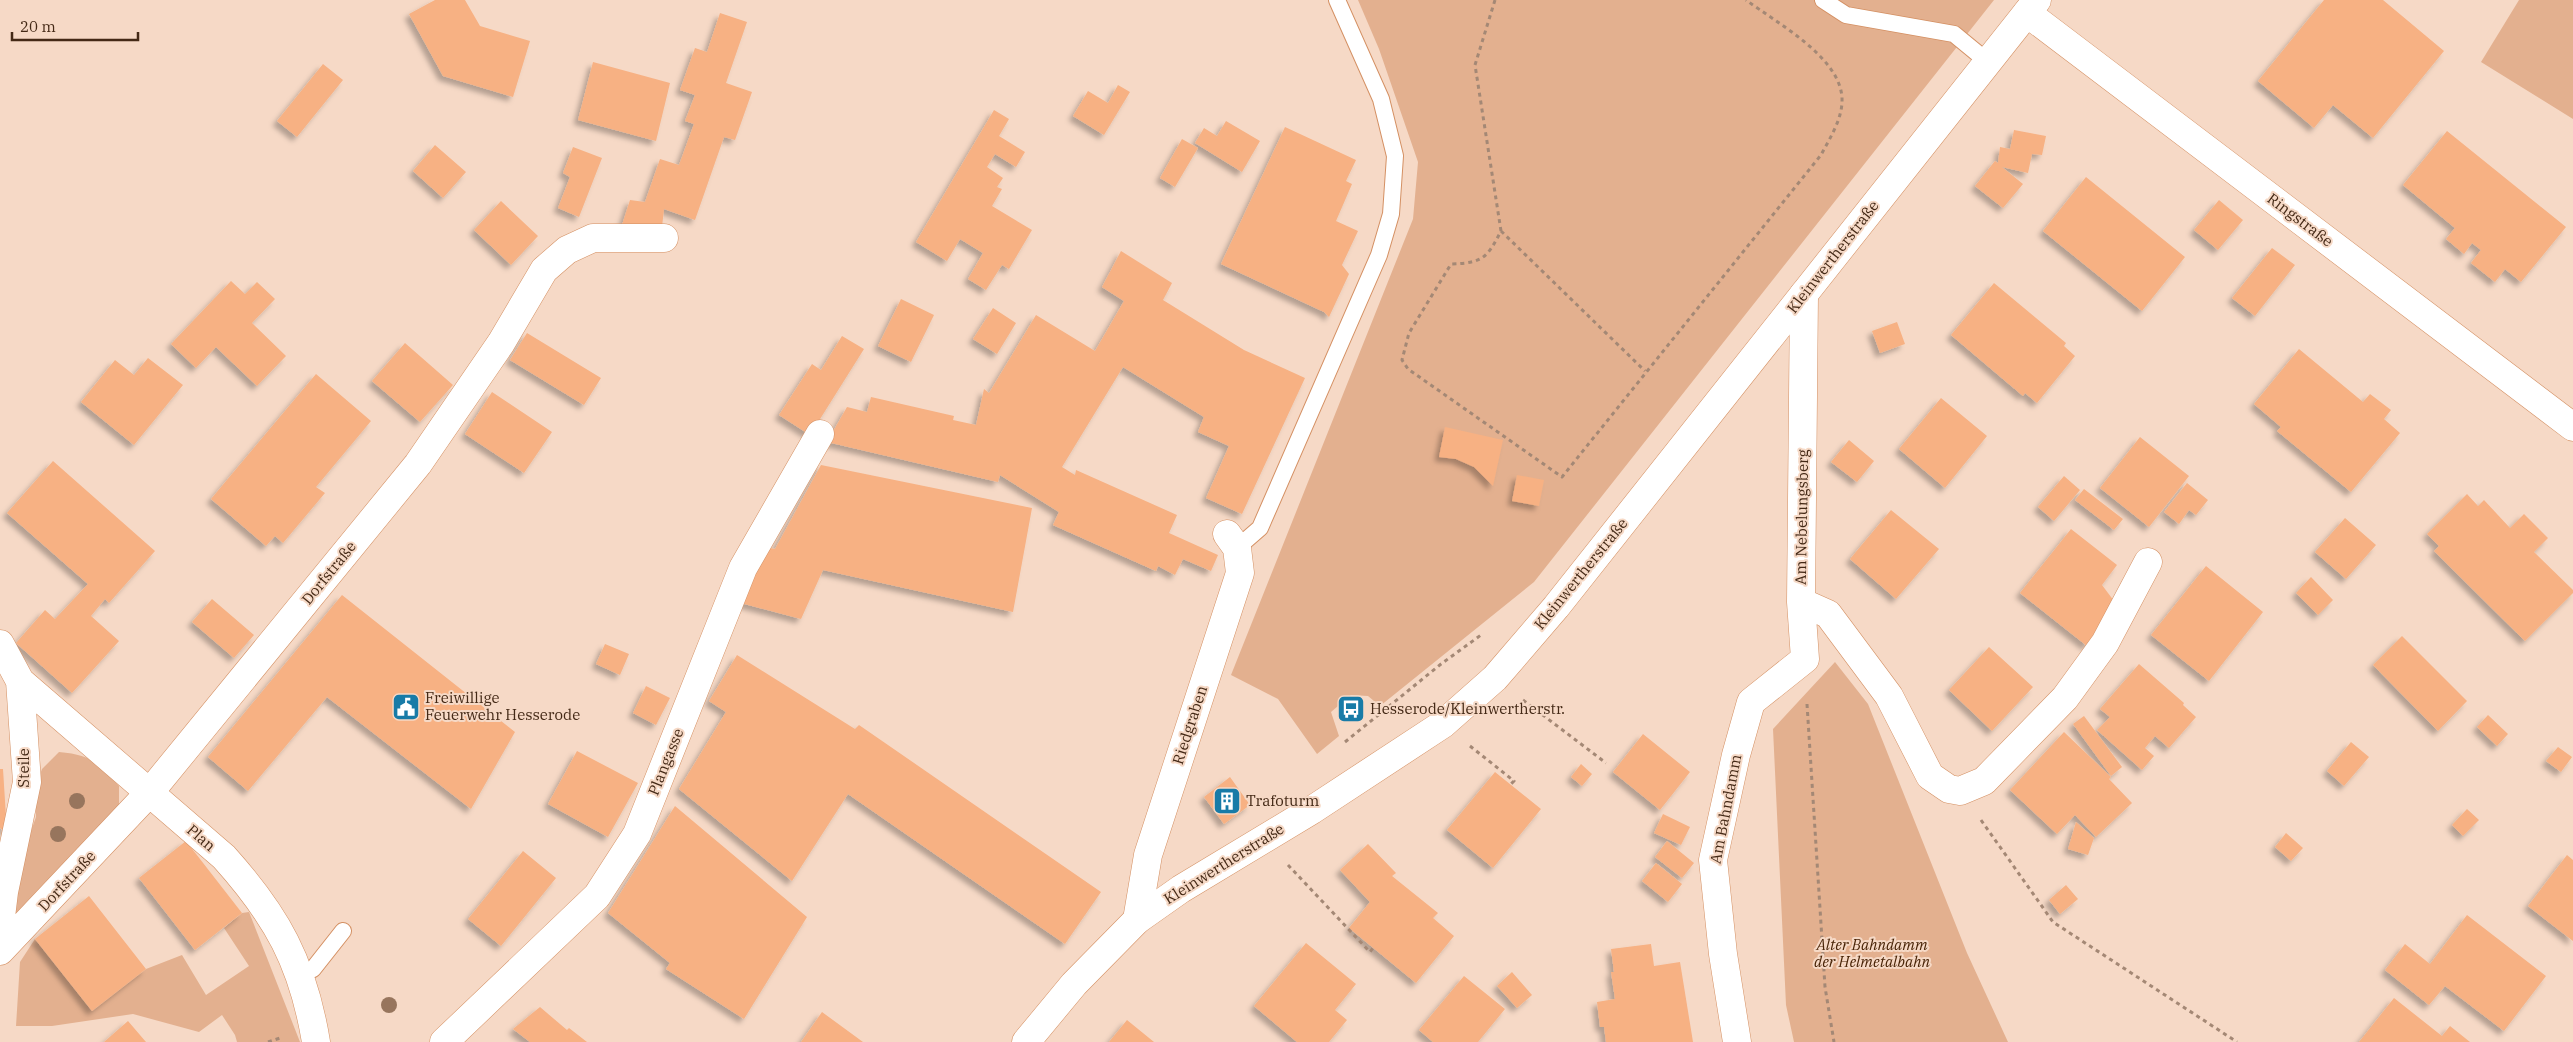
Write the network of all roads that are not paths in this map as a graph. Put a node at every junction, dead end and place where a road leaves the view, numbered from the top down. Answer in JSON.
{"nodes":[{"id":1,"x":1337,"y":0,"type":"edge"},
{"id":2,"x":1823,"y":0,"type":"edge"},
{"id":3,"x":2032,"y":6,"type":"edge"},
{"id":4,"x":1988,"y":62,"type":"junction"},
{"id":5,"x":664,"y":238,"type":"dead end"},
{"id":6,"x":1804,"y":294,"type":"junction"},
{"id":7,"x":2573,"y":427,"type":"edge"},
{"id":8,"x":820,"y":434,"type":"dead end"},
{"id":9,"x":1232,"y":541,"type":"joint"},
{"id":10,"x":2148,"y":562,"type":"dead end"},
{"id":11,"x":1801,"y":602,"type":"junction"},
{"id":12,"x":0,"y":644,"type":"edge"},
{"id":13,"x":20,"y":681,"type":"junction"},
{"id":14,"x":150,"y":792,"type":"junction"},
{"id":15,"x":1137,"y":920,"type":"junction"},
{"id":16,"x":0,"y":925,"type":"edge"},
{"id":17,"x":343,"y":931,"type":"dead end"},
{"id":18,"x":0,"y":951,"type":"edge"},
{"id":19,"x":300,"y":975,"type":"junction"},
{"id":20,"x":316,"y":1042,"type":"edge"},
{"id":21,"x":444,"y":1042,"type":"edge"},
{"id":22,"x":1026,"y":1042,"type":"edge"},
{"id":23,"x":1737,"y":1042,"type":"edge"}],
"edges":[{"from":1,"to":9,"type":"lane"},
{"from":2,"to":4,"type":"lane"},
{"from":3,"to":4,"type":"street","name":"Kleinwertherstraße"},
{"from":3,"to":7,"type":"street","name":"Ringstraße"},
{"from":4,"to":6,"type":"street","name":"Kleinwertherstraße"},
{"from":5,"to":14,"type":"street","name":"Dorfstraße"},
{"from":6,"to":11,"type":"street","name":"Am Nebelungsberg"},
{"from":6,"to":15,"type":"street","name":"Kleinwertherstraße"},
{"from":8,"to":21,"type":"street","name":"Plangasse"},
{"from":9,"to":15,"type":"street","name":"Riedgraben"},
{"from":10,"to":11,"type":"street","name":"Am Nebelungsberg"},
{"from":11,"to":23,"type":"street","name":"Am Bahndamm"},
{"from":12,"to":13,"type":"street","name":"Steile"},
{"from":13,"to":14,"type":"street","name":"Plan"},
{"from":13,"to":16,"type":"street","name":"Steile"},
{"from":14,"to":18,"type":"street","name":"Dorfstraße"},
{"from":14,"to":19,"type":"street","name":"Plan"},
{"from":15,"to":22,"type":"street","name":"Kleinwertherstraße"},
{"from":17,"to":19,"type":"lane"},
{"from":19,"to":20,"type":"street","name":"Plan"}]}
